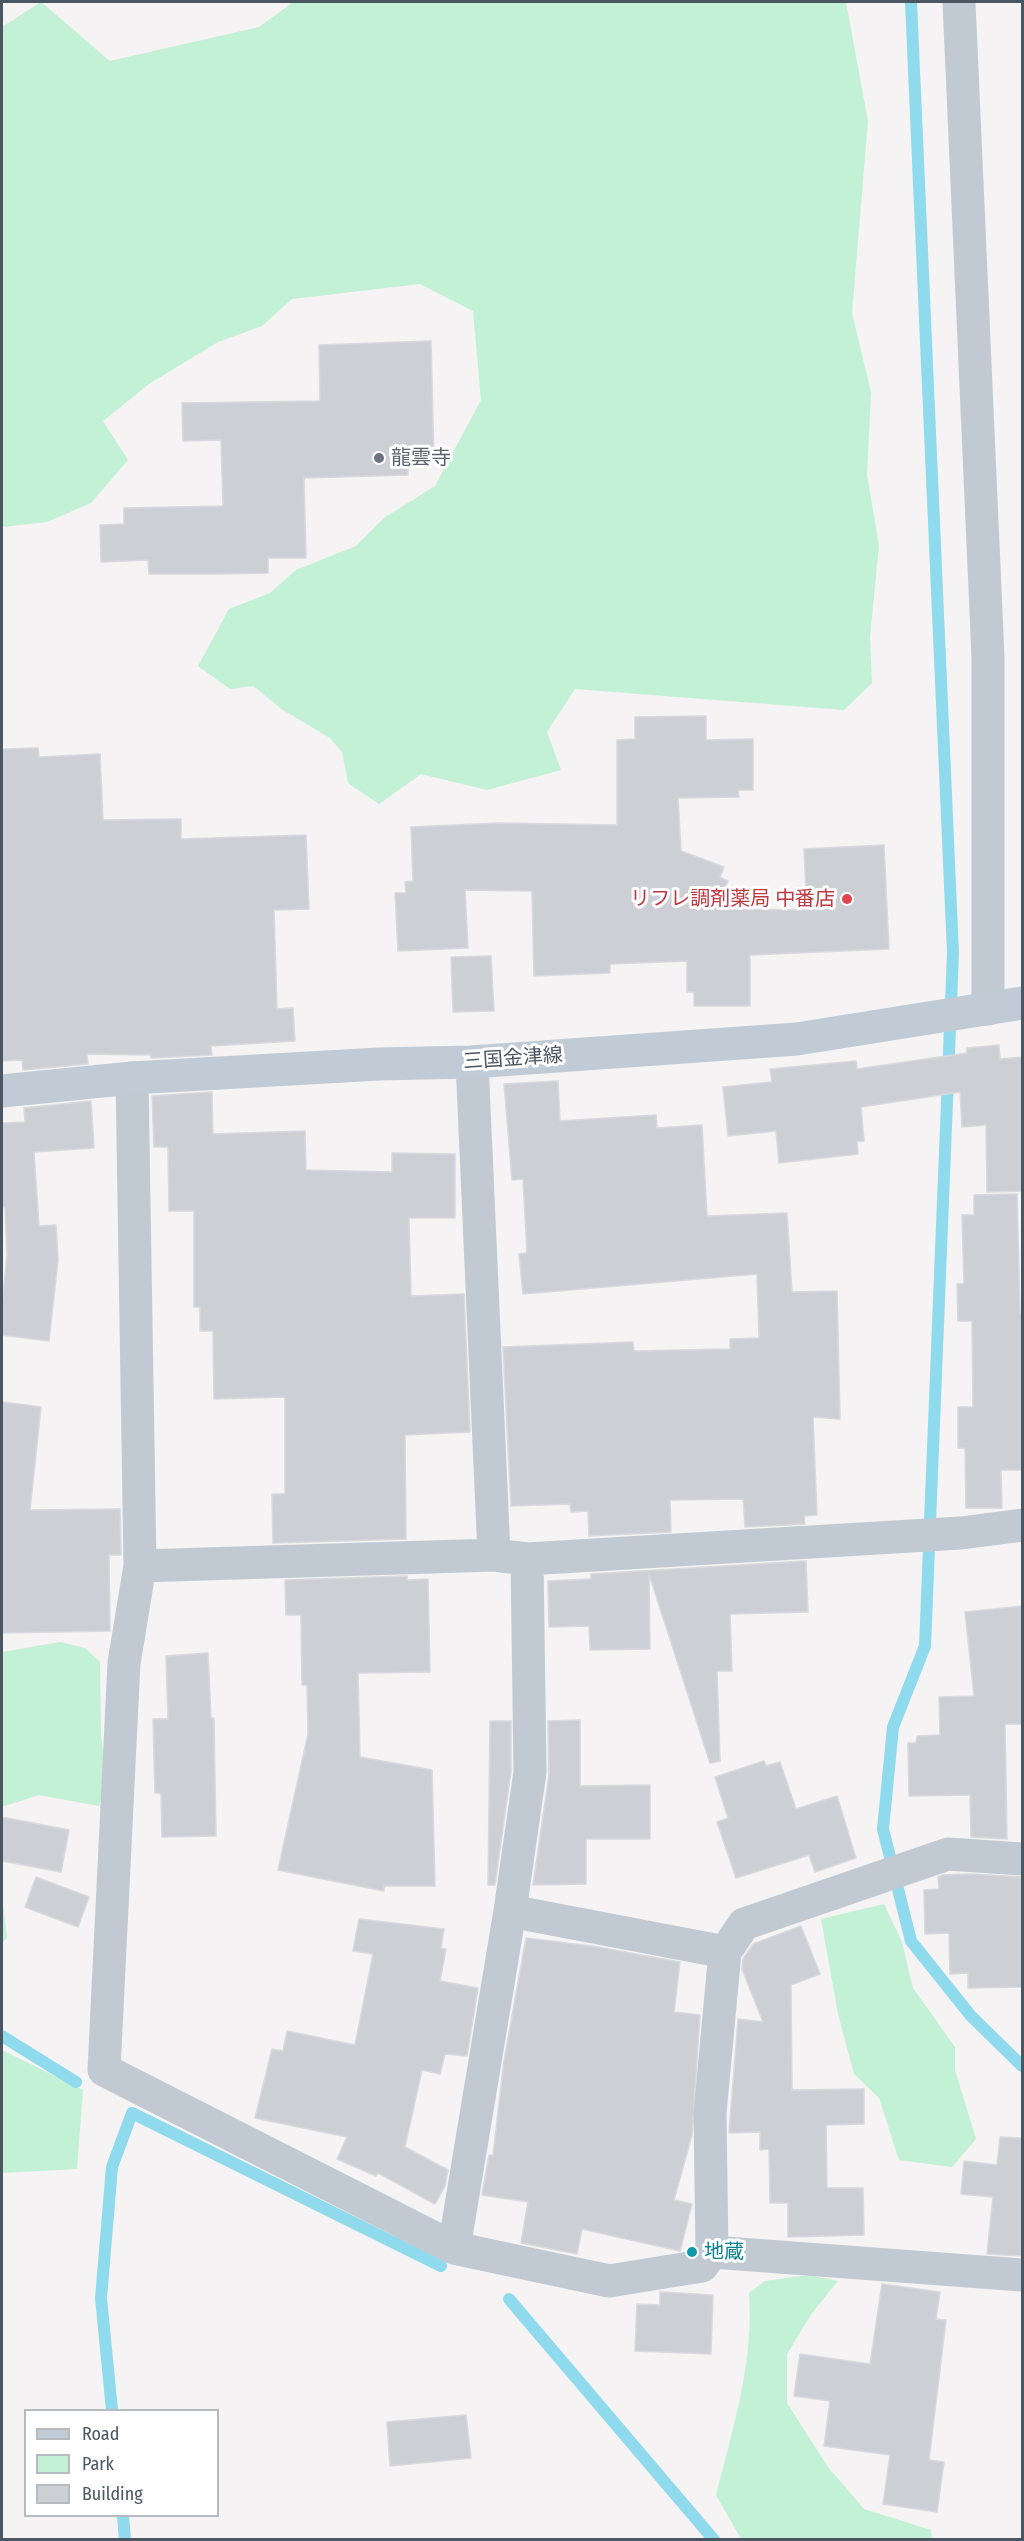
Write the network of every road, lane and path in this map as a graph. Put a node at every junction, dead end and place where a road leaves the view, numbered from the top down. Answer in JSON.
{"nodes":[{"id":1,"x":959,"y":2,"type":"edge"},
{"id":2,"x":1023,"y":1003,"type":"edge"},
{"id":3,"x":979,"y":1011,"type":"junction"},
{"id":4,"x":472,"y":1062,"type":"junction"},
{"id":5,"x":132,"y":1078,"type":"junction"},
{"id":6,"x":2,"y":1091,"type":"edge"},
{"id":7,"x":991,"y":1529,"type":"edge"},
{"id":8,"x":494,"y":1555,"type":"junction"},
{"id":9,"x":527,"y":1559,"type":"junction"},
{"id":10,"x":140,"y":1566,"type":"junction"},
{"id":11,"x":1023,"y":1859,"type":"edge"},
{"id":12,"x":510,"y":1911,"type":"junction"},
{"id":13,"x":725,"y":1952,"type":"junction"},
{"id":14,"x":454,"y":2248,"type":"junction"},
{"id":15,"x":712,"y":2252,"type":"junction"},
{"id":16,"x":1023,"y":2275,"type":"edge"}],
"edges":[{"from":1,"to":3,"type":"street"},
{"from":2,"to":3,"type":"main road","name":"三国金津線"},
{"from":3,"to":4,"type":"main road","name":"三国金津線"},
{"from":4,"to":5,"type":"main road","name":"三国金津線"},
{"from":4,"to":8,"type":"street"},
{"from":5,"to":6,"type":"main road","name":"三国金津線"},
{"from":5,"to":10,"type":"street"},
{"from":7,"to":9,"type":"street"},
{"from":8,"to":9,"type":"street"},
{"from":8,"to":10,"type":"street"},
{"from":9,"to":12,"type":"street"},
{"from":10,"to":14,"type":"street"},
{"from":11,"to":13,"type":"street"},
{"from":12,"to":13,"type":"street"},
{"from":12,"to":14,"type":"street"},
{"from":13,"to":15,"type":"street"},
{"from":14,"to":15,"type":"street"},
{"from":15,"to":16,"type":"street"}]}
